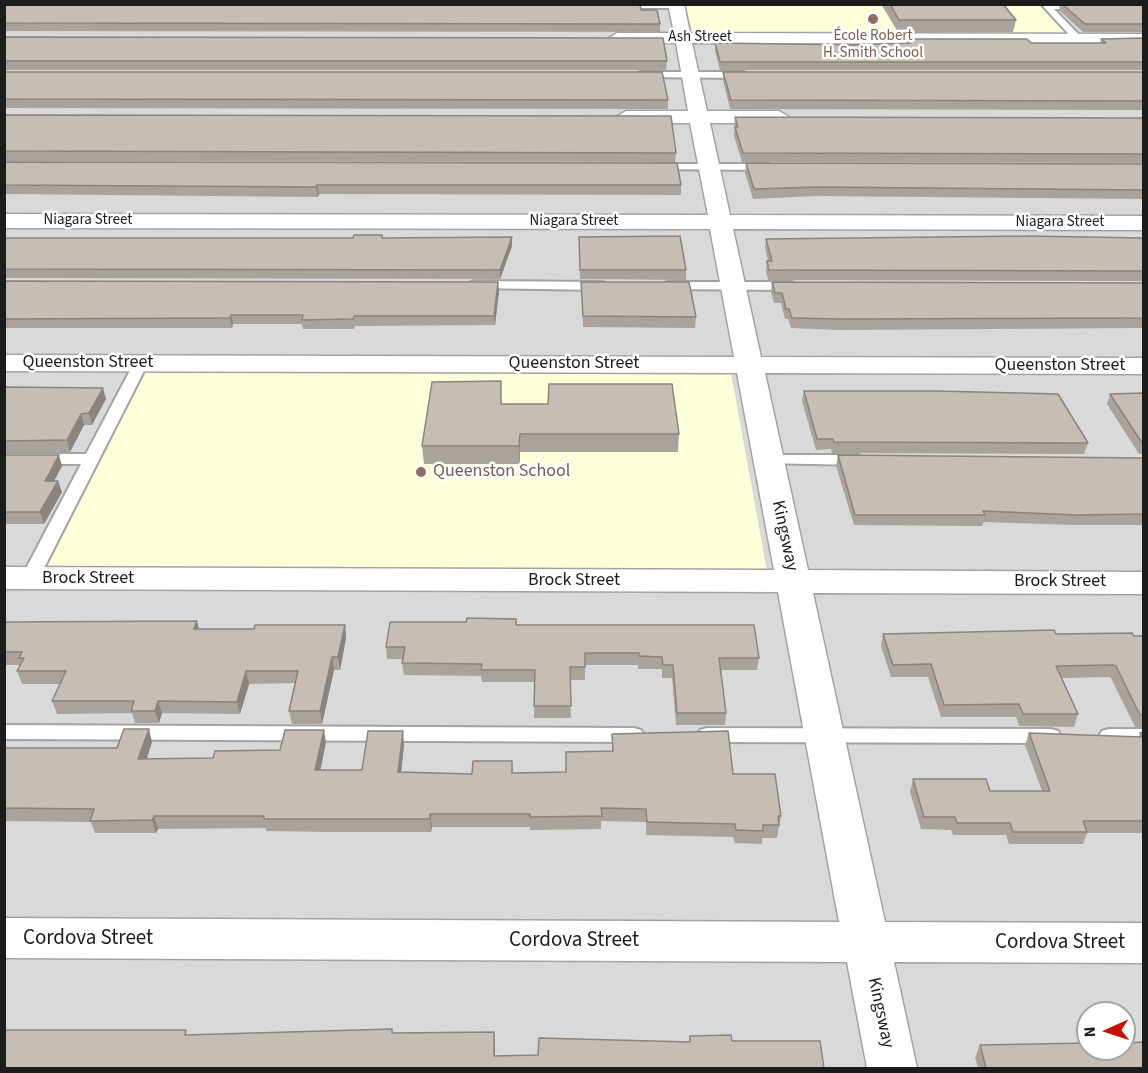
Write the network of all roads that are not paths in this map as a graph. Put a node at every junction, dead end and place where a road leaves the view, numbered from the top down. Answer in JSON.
{"nodes":[{"id":1,"x":676,"y":5,"type":"edge"},
{"id":2,"x":1046,"y":5,"type":"edge"},
{"id":3,"x":612,"y":6,"type":"edge"},
{"id":4,"x":1090,"y":7,"type":"edge"},
{"id":5,"x":600,"y":38,"type":"edge"},
{"id":6,"x":682,"y":38,"type":"junction"},
{"id":7,"x":1078,"y":39,"type":"junction"},
{"id":8,"x":1143,"y":39,"type":"edge"},
{"id":9,"x":634,"y":75,"type":"edge"},
{"id":10,"x":690,"y":75,"type":"junction"},
{"id":11,"x":756,"y":75,"type":"edge"},
{"id":12,"x":607,"y":117,"type":"edge"},
{"id":13,"x":699,"y":117,"type":"junction"},
{"id":14,"x":800,"y":117,"type":"edge"},
{"id":15,"x":638,"y":167,"type":"edge"},
{"id":16,"x":709,"y":167,"type":"junction"},
{"id":17,"x":777,"y":167,"type":"edge"},
{"id":18,"x":4,"y":220,"type":"edge"},
{"id":19,"x":718,"y":223,"type":"junction"},
{"id":20,"x":1143,"y":223,"type":"edge"},
{"id":21,"x":456,"y":285,"type":"edge"},
{"id":22,"x":622,"y":286,"type":"edge"},
{"id":23,"x":658,"y":286,"type":"edge"},
{"id":24,"x":732,"y":286,"type":"junction"},
{"id":25,"x":804,"y":286,"type":"edge"},
{"id":26,"x":4,"y":363,"type":"edge"},
{"id":27,"x":141,"y":363,"type":"junction"},
{"id":28,"x":747,"y":364,"type":"junction"},
{"id":29,"x":1143,"y":366,"type":"edge"},
{"id":30,"x":4,"y":459,"type":"edge"},
{"id":31,"x":92,"y":459,"type":"junction"},
{"id":32,"x":768,"y":460,"type":"junction"},
{"id":33,"x":871,"y":460,"type":"edge"},
{"id":34,"x":17,"y":578,"type":"edge"},
{"id":35,"x":794,"y":581,"type":"junction"},
{"id":36,"x":1143,"y":582,"type":"edge"},
{"id":37,"x":4,"y":732,"type":"edge"},
{"id":38,"x":657,"y":735,"type":"edge"},
{"id":39,"x":693,"y":735,"type":"edge"},
{"id":40,"x":824,"y":735,"type":"junction"},
{"id":41,"x":1143,"y":736,"type":"edge"},
{"id":42,"x":4,"y":938,"type":"edge"},
{"id":43,"x":865,"y":942,"type":"junction"},
{"id":44,"x":1143,"y":943,"type":"edge"},
{"id":45,"x":892,"y":1068,"type":"edge"}],
"edges":[{"from":1,"to":3,"type":"lane"},
{"from":1,"to":6,"type":"street","name":"Kingsway"},
{"from":2,"to":4,"type":"lane"},
{"from":2,"to":7,"type":"lane"},
{"from":5,"to":6,"type":"street","name":"Ash Street"},
{"from":6,"to":7,"type":"street","name":"Ash Street"},
{"from":6,"to":10,"type":"street","name":"Kingsway"},
{"from":7,"to":8,"type":"street","name":"Ash Street"},
{"from":9,"to":10,"type":"lane"},
{"from":10,"to":11,"type":"lane"},
{"from":10,"to":13,"type":"street","name":"Kingsway"},
{"from":12,"to":13,"type":"street"},
{"from":13,"to":14,"type":"street"},
{"from":13,"to":16,"type":"street","name":"Kingsway"},
{"from":15,"to":16,"type":"lane"},
{"from":16,"to":17,"type":"lane"},
{"from":16,"to":19,"type":"street","name":"Kingsway"},
{"from":18,"to":19,"type":"street","name":"Niagara Street"},
{"from":19,"to":20,"type":"street","name":"Niagara Street"},
{"from":19,"to":24,"type":"street","name":"Kingsway"},
{"from":21,"to":22,"type":"lane"},
{"from":23,"to":24,"type":"lane"},
{"from":24,"to":25,"type":"lane"},
{"from":24,"to":28,"type":"street","name":"Kingsway"},
{"from":26,"to":27,"type":"street","name":"Queenston Street"},
{"from":27,"to":28,"type":"street","name":"Queenston Street"},
{"from":27,"to":31,"type":"lane"},
{"from":28,"to":29,"type":"street","name":"Queenston Street"},
{"from":28,"to":32,"type":"street","name":"Kingsway"},
{"from":30,"to":31,"type":"lane"},
{"from":31,"to":34,"type":"lane"},
{"from":32,"to":33,"type":"lane"},
{"from":32,"to":35,"type":"street","name":"Kingsway"},
{"from":34,"to":35,"type":"street","name":"Brock Street"},
{"from":35,"to":36,"type":"street","name":"Brock Street"},
{"from":35,"to":40,"type":"street","name":"Kingsway"},
{"from":37,"to":38,"type":"lane"},
{"from":39,"to":40,"type":"lane"},
{"from":40,"to":41,"type":"lane"},
{"from":40,"to":43,"type":"street","name":"Kingsway"},
{"from":42,"to":43,"type":"street","name":"Cordova Street"},
{"from":43,"to":44,"type":"street","name":"Cordova Street"},
{"from":43,"to":45,"type":"street","name":"Kingsway"}]}
